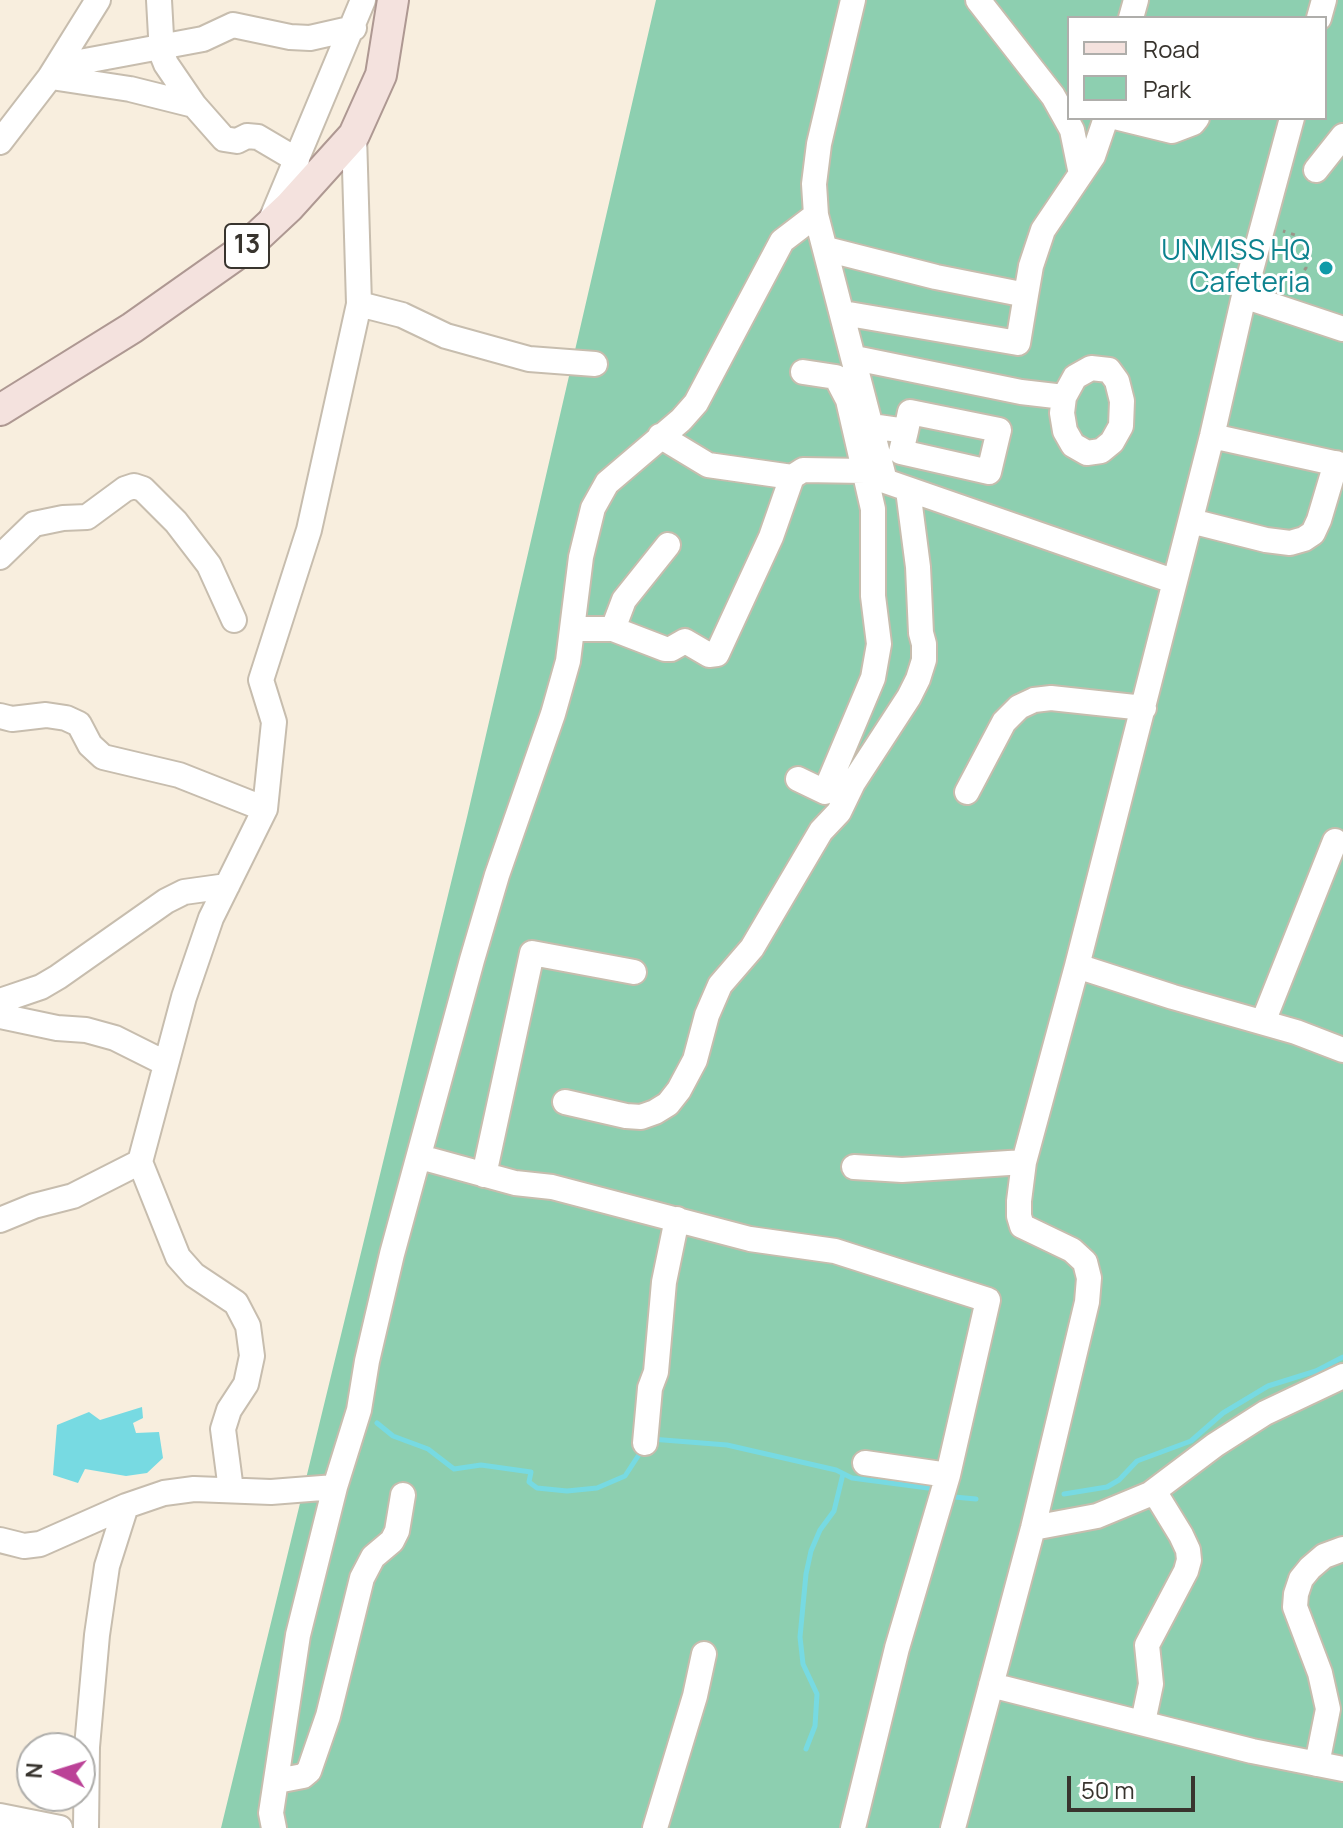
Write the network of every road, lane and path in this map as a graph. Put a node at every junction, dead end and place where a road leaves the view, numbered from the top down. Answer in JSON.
{"nodes":[{"id":1,"x":98,"y":0,"type":"edge"},
{"id":2,"x":159,"y":0,"type":"edge"},
{"id":3,"x":363,"y":0,"type":"edge"},
{"id":4,"x":393,"y":0,"type":"edge"},
{"id":5,"x":853,"y":0,"type":"edge"},
{"id":6,"x":978,"y":0,"type":"edge"},
{"id":7,"x":354,"y":28,"type":"junction"},
{"id":8,"x":161,"y":46,"type":"junction"},
{"id":9,"x":50,"y":77,"type":"junction"},
{"id":10,"x":194,"y":105,"type":"junction"},
{"id":11,"x":1105,"y":120,"type":"edge"},
{"id":12,"x":1127,"y":120,"type":"edge"},
{"id":13,"x":1195,"y":120,"type":"edge"},
{"id":14,"x":1291,"y":120,"type":"edge"},
{"id":15,"x":354,"y":135,"type":"junction"},
{"id":16,"x":1343,"y":136,"type":"edge"},
{"id":17,"x":0,"y":142,"type":"edge"},
{"id":18,"x":297,"y":160,"type":"junction"},
{"id":19,"x":1316,"y":170,"type":"dead end"},
{"id":20,"x":1081,"y":174,"type":"junction"},
{"id":21,"x":816,"y":215,"type":"junction"},
{"id":22,"x":269,"y":226,"type":"junction"},
{"id":23,"x":1262,"y":227,"type":"junction"},
{"id":24,"x":826,"y":249,"type":"junction"},
{"id":25,"x":1248,"y":286,"type":"junction"},
{"id":26,"x":1026,"y":295,"type":"junction"},
{"id":27,"x":359,"y":304,"type":"junction"},
{"id":28,"x":843,"y":313,"type":"junction"},
{"id":29,"x":1343,"y":329,"type":"edge"},
{"id":30,"x":855,"y":358,"type":"junction"},
{"id":31,"x":595,"y":364,"type":"dead end"},
{"id":32,"x":803,"y":372,"type":"dead end"},
{"id":33,"x":1064,"y":397,"type":"dead end"},
{"id":34,"x":0,"y":410,"type":"edge"},
{"id":35,"x":871,"y":426,"type":"junction"},
{"id":36,"x":906,"y":431,"type":"dead end"},
{"id":37,"x":660,"y":436,"type":"junction"},
{"id":38,"x":1212,"y":436,"type":"junction"},
{"id":39,"x":871,"y":462,"type":"junction"},
{"id":40,"x":1339,"y":464,"type":"edge"},
{"id":41,"x":792,"y":477,"type":"junction"},
{"id":42,"x":908,"y":490,"type":"junction"},
{"id":43,"x":1191,"y":521,"type":"junction"},
{"id":44,"x":668,"y":545,"type":"dead end"},
{"id":45,"x":0,"y":557,"type":"edge"},
{"id":46,"x":1173,"y":581,"type":"junction"},
{"id":47,"x":234,"y":620,"type":"dead end"},
{"id":48,"x":574,"y":629,"type":"junction"},
{"id":49,"x":613,"y":629,"type":"junction"},
{"id":50,"x":1144,"y":708,"type":"junction"},
{"id":51,"x":0,"y":716,"type":"edge"},
{"id":52,"x":798,"y":779,"type":"dead end"},
{"id":53,"x":967,"y":792,"type":"dead end"},
{"id":54,"x":265,"y":809,"type":"junction"},
{"id":55,"x":1335,"y":841,"type":"dead end"},
{"id":56,"x":227,"y":886,"type":"junction"},
{"id":57,"x":1077,"y":966,"type":"junction"},
{"id":58,"x":634,"y":972,"type":"dead end"},
{"id":59,"x":0,"y":1001,"type":"edge"},
{"id":60,"x":0,"y":1016,"type":"edge"},
{"id":61,"x":1263,"y":1022,"type":"junction"},
{"id":62,"x":1343,"y":1050,"type":"edge"},
{"id":63,"x":163,"y":1062,"type":"dead end"},
{"id":64,"x":565,"y":1102,"type":"dead end"},
{"id":65,"x":420,"y":1157,"type":"junction"},
{"id":66,"x":140,"y":1162,"type":"junction"},
{"id":67,"x":1024,"y":1162,"type":"junction"},
{"id":68,"x":854,"y":1167,"type":"dead end"},
{"id":69,"x":484,"y":1175,"type":"junction"},
{"id":70,"x":677,"y":1219,"type":"junction"},
{"id":71,"x":0,"y":1220,"type":"edge"},
{"id":72,"x":1343,"y":1376,"type":"edge"},
{"id":73,"x":645,"y":1443,"type":"dead end"},
{"id":74,"x":865,"y":1463,"type":"dead end"},
{"id":75,"x":948,"y":1475,"type":"junction"},
{"id":76,"x":335,"y":1487,"type":"junction"},
{"id":77,"x":231,"y":1490,"type":"junction"},
{"id":78,"x":1154,"y":1491,"type":"junction"},
{"id":79,"x":403,"y":1495,"type":"dead end"},
{"id":80,"x":126,"y":1506,"type":"junction"},
{"id":81,"x":1033,"y":1528,"type":"junction"},
{"id":82,"x":0,"y":1540,"type":"edge"},
{"id":83,"x":1343,"y":1549,"type":"edge"},
{"id":84,"x":704,"y":1654,"type":"dead end"},
{"id":85,"x":991,"y":1685,"type":"junction"},
{"id":86,"x":1336,"y":1704,"type":"edge"},
{"id":87,"x":1143,"y":1722,"type":"junction"},
{"id":88,"x":1317,"y":1764,"type":"junction"},
{"id":89,"x":1343,"y":1769,"type":"edge"},
{"id":90,"x":277,"y":1781,"type":"junction"},
{"id":91,"x":0,"y":1816,"type":"edge"},
{"id":92,"x":55,"y":1827,"type":"edge"},
{"id":93,"x":86,"y":1828,"type":"edge"},
{"id":94,"x":274,"y":1828,"type":"edge"},
{"id":95,"x":655,"y":1828,"type":"edge"},
{"id":96,"x":853,"y":1828,"type":"edge"},
{"id":97,"x":953,"y":1828,"type":"edge"}],
"edges":[{"from":1,"to":9,"type":"street"},
{"from":2,"to":8,"type":"street"},
{"from":3,"to":7,"type":"street"},
{"from":4,"to":15,"type":"main road","number":"13"},
{"from":5,"to":21,"type":"street"},
{"from":6,"to":20,"type":"street"},
{"from":7,"to":8,"type":"street"},
{"from":7,"to":18,"type":"street"},
{"from":8,"to":9,"type":"street"},
{"from":8,"to":10,"type":"street"},
{"from":9,"to":10,"type":"street"},
{"from":9,"to":17,"type":"street"},
{"from":10,"to":18,"type":"street"},
{"from":11,"to":20,"type":"street"},
{"from":12,"to":13,"type":"street"},
{"from":14,"to":23,"type":"street"},
{"from":15,"to":22,"type":"main road","number":"13"},
{"from":15,"to":27,"type":"street"},
{"from":16,"to":19,"type":"street"},
{"from":18,"to":22,"type":"street"},
{"from":20,"to":26,"type":"street"},
{"from":21,"to":24,"type":"street"},
{"from":21,"to":37,"type":"street"},
{"from":22,"to":34,"type":"main road","number":"13"},
{"from":23,"to":25,"type":"street"},
{"from":23,"to":25,"type":"path"},
{"from":24,"to":26,"type":"street"},
{"from":24,"to":28,"type":"street"},
{"from":25,"to":29,"type":"street"},
{"from":25,"to":38,"type":"street"},
{"from":26,"to":28,"type":"street"},
{"from":27,"to":31,"type":"street"},
{"from":27,"to":54,"type":"street"},
{"from":28,"to":30,"type":"street"},
{"from":30,"to":33,"type":"street"},
{"from":30,"to":35,"type":"street"},
{"from":32,"to":39,"type":"street"},
{"from":35,"to":36,"type":"street"},
{"from":35,"to":39,"type":"street"},
{"from":37,"to":41,"type":"street"},
{"from":37,"to":48,"type":"street"},
{"from":38,"to":40,"type":"street"},
{"from":38,"to":43,"type":"street"},
{"from":39,"to":41,"type":"street"},
{"from":39,"to":42,"type":"street"},
{"from":39,"to":52,"type":"street"},
{"from":40,"to":43,"type":"street"},
{"from":41,"to":49,"type":"street"},
{"from":42,"to":46,"type":"street"},
{"from":42,"to":64,"type":"street"},
{"from":43,"to":46,"type":"street"},
{"from":44,"to":49,"type":"street"},
{"from":45,"to":47,"type":"street"},
{"from":46,"to":50,"type":"street"},
{"from":48,"to":49,"type":"street"},
{"from":48,"to":65,"type":"street"},
{"from":50,"to":53,"type":"street"},
{"from":50,"to":57,"type":"street"},
{"from":51,"to":54,"type":"street"},
{"from":54,"to":56,"type":"street"},
{"from":55,"to":61,"type":"street"},
{"from":56,"to":59,"type":"street"},
{"from":56,"to":66,"type":"street"},
{"from":57,"to":61,"type":"street"},
{"from":57,"to":67,"type":"street"},
{"from":58,"to":69,"type":"street"},
{"from":60,"to":63,"type":"street"},
{"from":61,"to":62,"type":"street"},
{"from":65,"to":69,"type":"street"},
{"from":65,"to":76,"type":"street"},
{"from":66,"to":71,"type":"street"},
{"from":66,"to":77,"type":"street"},
{"from":67,"to":68,"type":"street"},
{"from":67,"to":81,"type":"street"},
{"from":69,"to":70,"type":"street"},
{"from":70,"to":73,"type":"street"},
{"from":70,"to":75,"type":"street"},
{"from":72,"to":78,"type":"street"},
{"from":74,"to":75,"type":"street"},
{"from":75,"to":96,"type":"street"},
{"from":76,"to":77,"type":"street"},
{"from":76,"to":90,"type":"street"},
{"from":77,"to":80,"type":"street"},
{"from":78,"to":81,"type":"street"},
{"from":78,"to":87,"type":"street"},
{"from":79,"to":90,"type":"street"},
{"from":80,"to":82,"type":"street"},
{"from":80,"to":93,"type":"street"},
{"from":81,"to":85,"type":"street"},
{"from":83,"to":86,"type":"street"},
{"from":84,"to":95,"type":"street"},
{"from":85,"to":87,"type":"street"},
{"from":85,"to":97,"type":"street"},
{"from":86,"to":88,"type":"street"},
{"from":87,"to":88,"type":"street"},
{"from":88,"to":89,"type":"street"},
{"from":90,"to":94,"type":"street"},
{"from":91,"to":92,"type":"street"}]}
